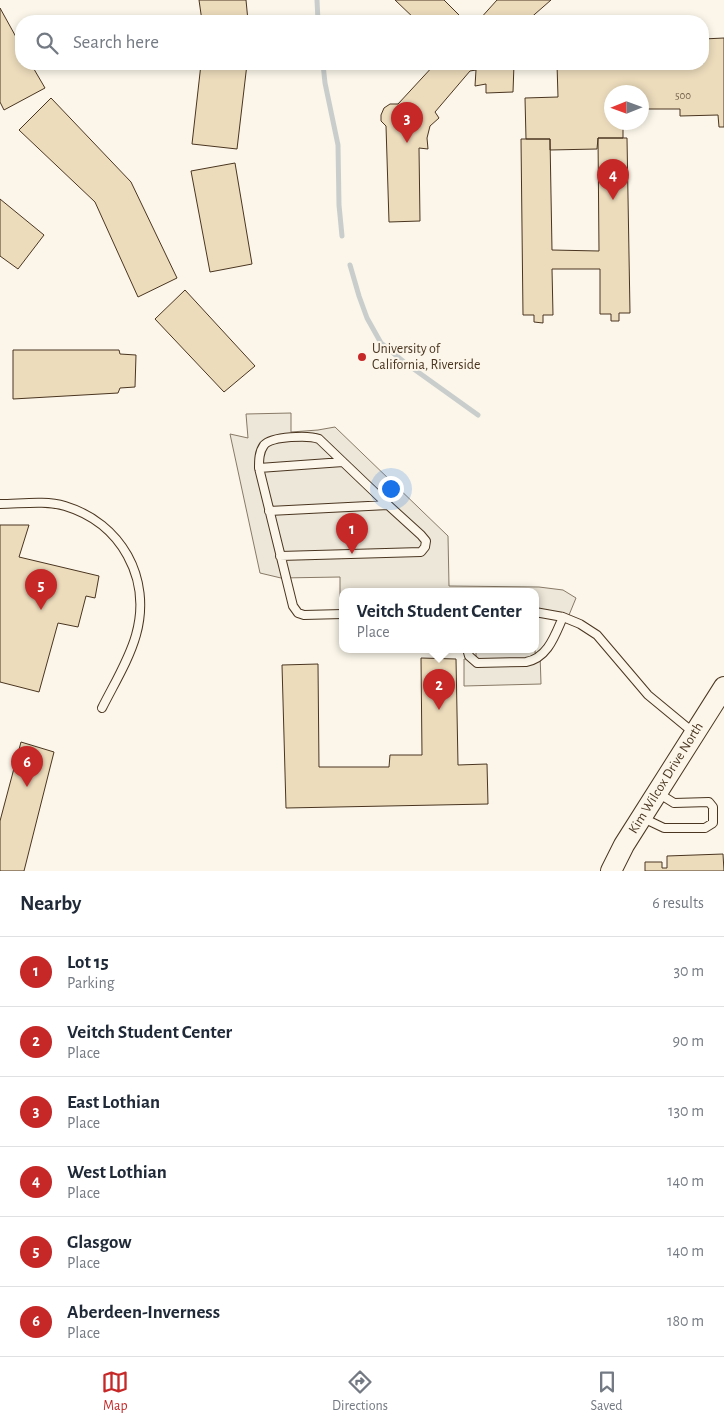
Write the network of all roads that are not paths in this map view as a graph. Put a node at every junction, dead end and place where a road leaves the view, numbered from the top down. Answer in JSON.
{"nodes":[{"id":1,"x":343,"y":462,"type":"junction"},
{"id":2,"x":259,"y":468,"type":"junction"},
{"id":3,"x":0,"y":504,"type":"edge"},
{"id":4,"x":388,"y":505,"type":"junction"},
{"id":5,"x":269,"y":511,"type":"junction"},
{"id":6,"x":280,"y":556,"type":"junction"},
{"id":7,"x":539,"y":613,"type":"edge"},
{"id":8,"x":339,"y":614,"type":"edge"},
{"id":9,"x":563,"y":617,"type":"junction"},
{"id":10,"x":468,"y":653,"type":"edge"},
{"id":11,"x":724,"y":687,"type":"edge"},
{"id":12,"x":102,"y":708,"type":"dead end"},
{"id":13,"x":694,"y":733,"type":"junction"},
{"id":14,"x":657,"y":792,"type":"junction"},
{"id":15,"x":641,"y":817,"type":"junction"},
{"id":16,"x":611,"y":871,"type":"edge"}],
"edges":[{"from":1,"to":2,"type":"lane"},
{"from":1,"to":2,"type":"lane"},
{"from":1,"to":4,"type":"lane"},
{"from":2,"to":5,"type":"lane"},
{"from":3,"to":12,"type":"lane"},
{"from":4,"to":5,"type":"lane"},
{"from":4,"to":6,"type":"lane"},
{"from":5,"to":6,"type":"lane"},
{"from":6,"to":8,"type":"lane"},
{"from":7,"to":9,"type":"lane"},
{"from":9,"to":10,"type":"lane"},
{"from":9,"to":13,"type":"lane"},
{"from":11,"to":13,"type":"street","name":"Kim Wilcox Drive North"},
{"from":13,"to":14,"type":"street","name":"Kim Wilcox Drive North"},
{"from":14,"to":15,"type":"street","name":"Kim Wilcox Drive North"},
{"from":14,"to":15,"type":"lane"},
{"from":15,"to":16,"type":"street","name":"Kim Wilcox Drive North"}]}
